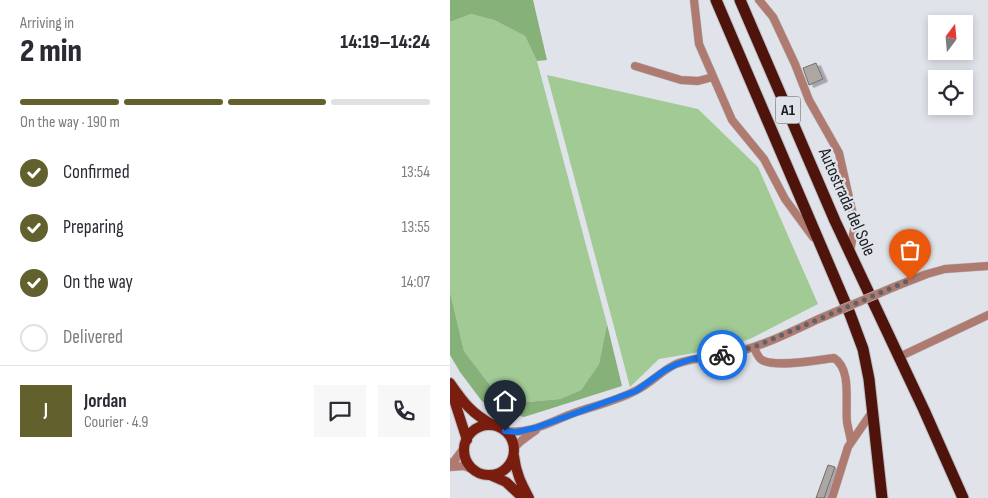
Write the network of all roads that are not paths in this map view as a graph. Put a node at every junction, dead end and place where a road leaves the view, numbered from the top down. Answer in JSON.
{"nodes":[{"id":1,"x":694,"y":0,"type":"edge"},
{"id":2,"x":711,"y":0,"type":"edge"},
{"id":3,"x":740,"y":0,"type":"edge"},
{"id":4,"x":759,"y":0,"type":"edge"},
{"id":5,"x":718,"y":5,"type":"edge"},
{"id":6,"x":635,"y":66,"type":"dead end"},
{"id":7,"x":713,"y":77,"type":"junction"},
{"id":8,"x":821,"y":248,"type":"junction"},
{"id":9,"x":850,"y":252,"type":"junction"},
{"id":10,"x":988,"y":266,"type":"edge"},
{"id":11,"x":988,"y":315,"type":"edge"},
{"id":12,"x":754,"y":347,"type":"junction"},
{"id":13,"x":899,"y":357,"type":"junction"},
{"id":14,"x":450,"y":383,"type":"edge"},
{"id":15,"x":450,"y":387,"type":"edge"},
{"id":16,"x":872,"y":412,"type":"junction"},
{"id":17,"x":546,"y":424,"type":"junction"},
{"id":18,"x":494,"y":426,"type":"junction"},
{"id":19,"x":505,"y":431,"type":"junction"},
{"id":20,"x":852,"y":441,"type":"junction"},
{"id":21,"x":465,"y":444,"type":"junction"},
{"id":22,"x":514,"y":452,"type":"junction"},
{"id":23,"x":450,"y":465,"type":"edge"},
{"id":24,"x":474,"y":470,"type":"junction"},
{"id":25,"x":490,"y":475,"type":"junction"},
{"id":26,"x":523,"y":498,"type":"edge"},
{"id":27,"x":529,"y":498,"type":"edge"},
{"id":28,"x":832,"y":498,"type":"edge"},
{"id":29,"x":882,"y":498,"type":"edge"},
{"id":30,"x":963,"y":498,"type":"edge"}],
"edges":[{"from":1,"to":7,"type":"street"},
{"from":2,"to":5,"type":"street"},
{"from":3,"to":9,"type":"highway","name":"Autostrada del Sole","number":"A1"},
{"from":4,"to":9,"type":"street","number":"A1"},
{"from":5,"to":8,"type":"highway","number":"A1"},
{"from":6,"to":7,"type":"street"},
{"from":7,"to":8,"type":"street"},
{"from":8,"to":16,"type":"highway","number":"A1"},
{"from":9,"to":13,"type":"highway","name":"Autostrada del Sole","number":"A1"},
{"from":10,"to":12,"type":"street","bridge":true},
{"from":11,"to":13,"type":"street"},
{"from":12,"to":17,"type":"street"},
{"from":12,"to":20,"type":"street"},
{"from":13,"to":30,"type":"highway","name":"Autostrada del Sole","number":"A1"},
{"from":14,"to":18,"type":"main road"},
{"from":15,"to":21,"type":"main road"},
{"from":16,"to":20,"type":"street"},
{"from":16,"to":29,"type":"highway","number":"A1"},
{"from":17,"to":19,"type":"street"},
{"from":17,"to":22,"type":"street"},
{"from":18,"to":19,"type":"main road"},
{"from":18,"to":21,"type":"main road"},
{"from":19,"to":22,"type":"main road"},
{"from":20,"to":28,"type":"street"},
{"from":21,"to":23,"type":"street"},
{"from":21,"to":24,"type":"main road"},
{"from":22,"to":25,"type":"main road"},
{"from":22,"to":27,"type":"main road"},
{"from":23,"to":24,"type":"street"},
{"from":24,"to":25,"type":"main road"},
{"from":25,"to":26,"type":"main road"}]}
